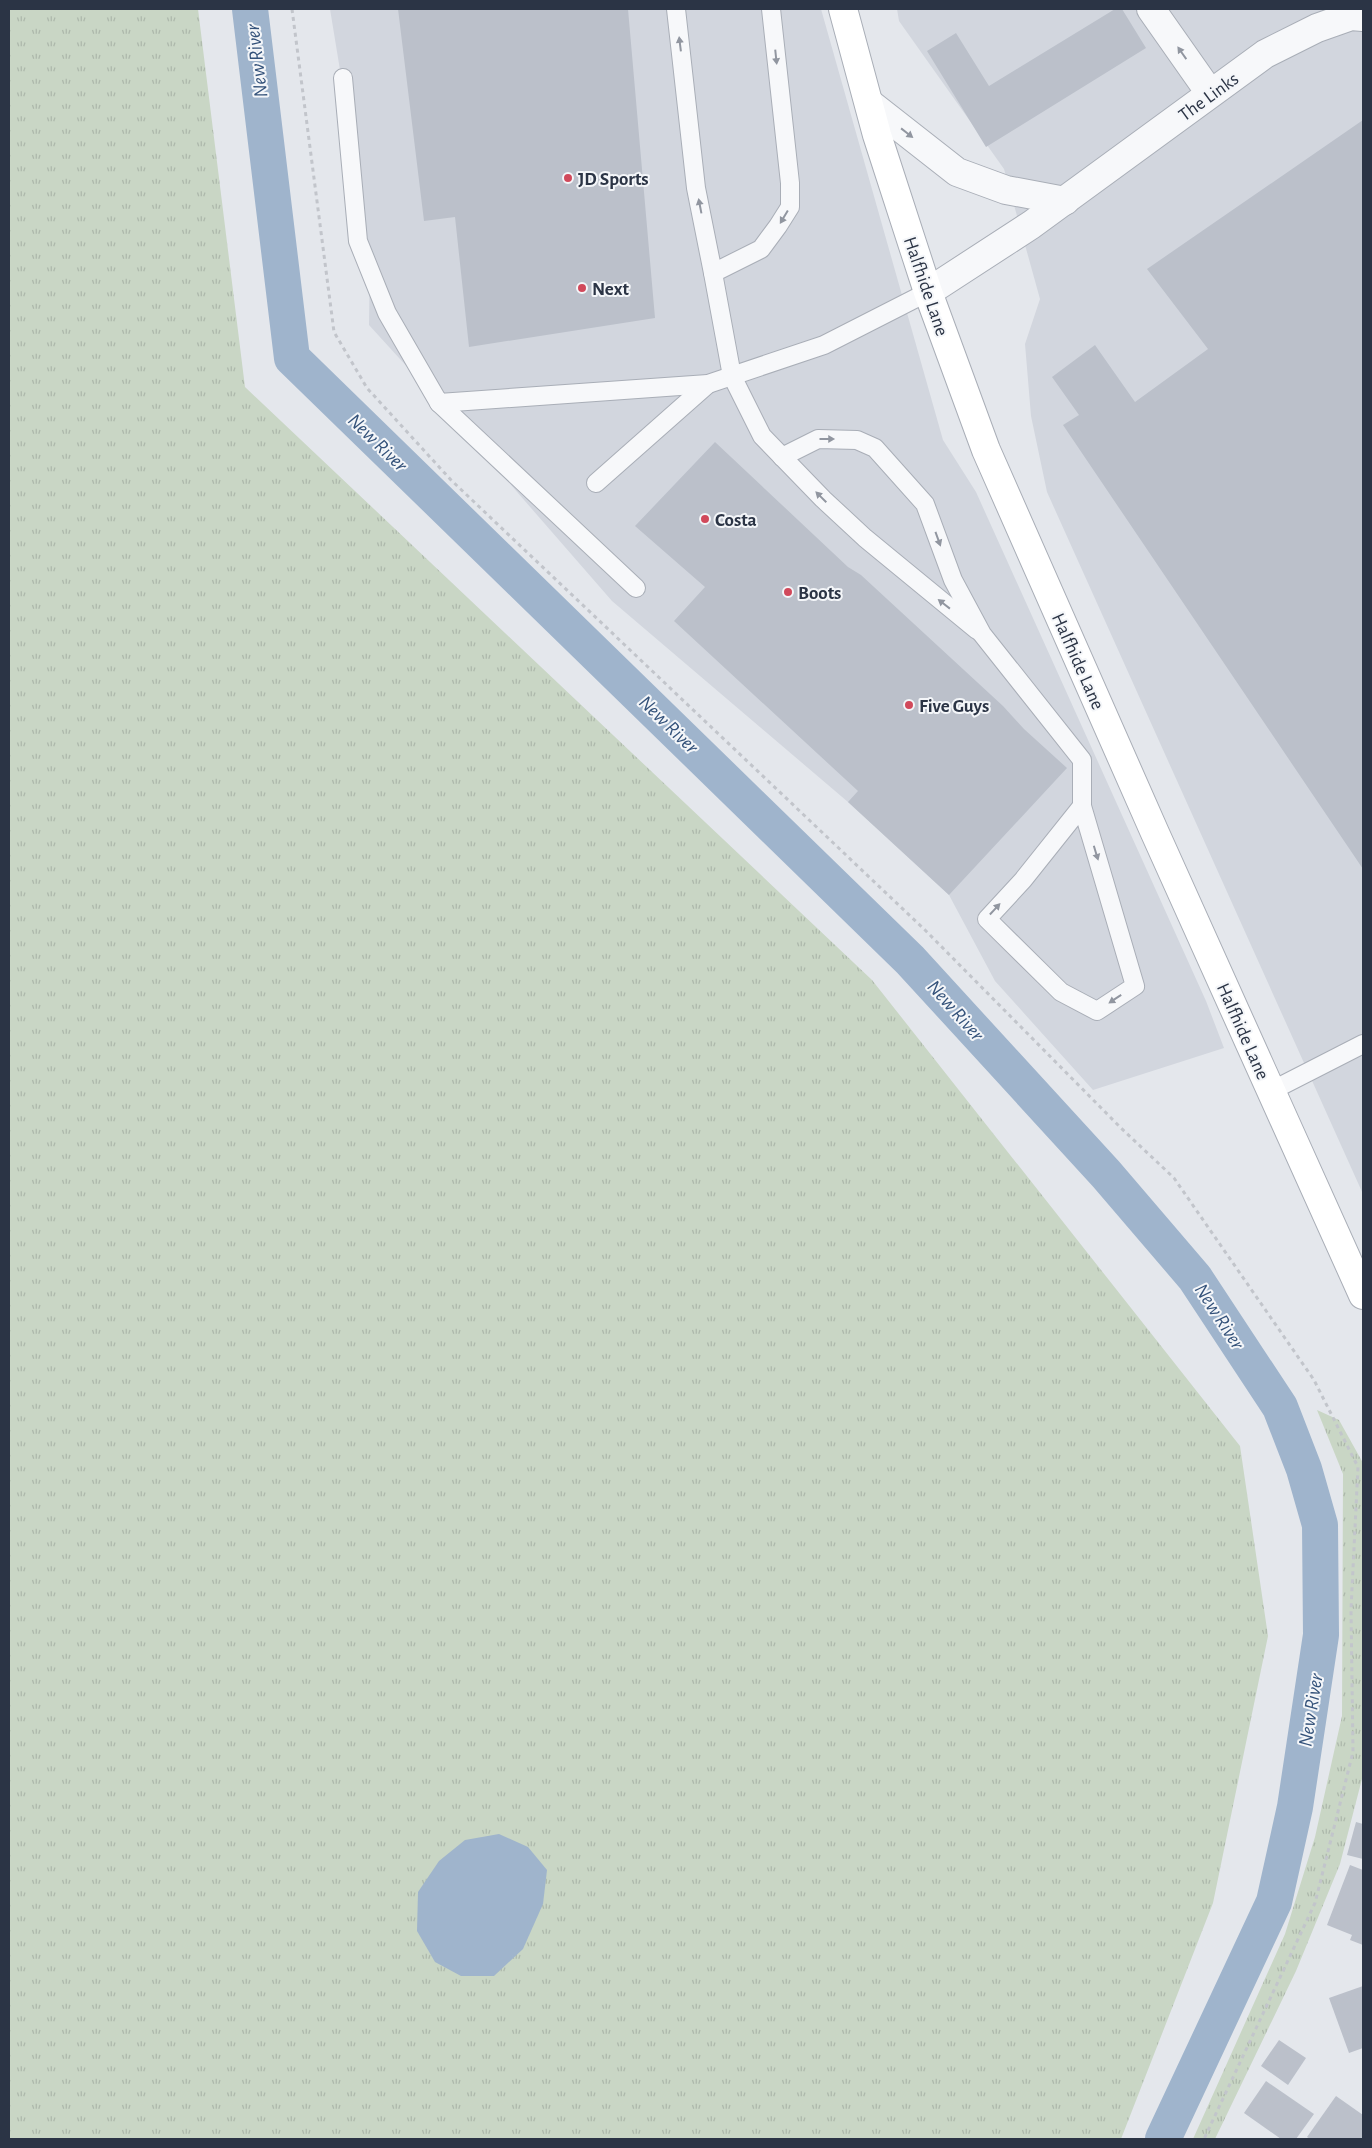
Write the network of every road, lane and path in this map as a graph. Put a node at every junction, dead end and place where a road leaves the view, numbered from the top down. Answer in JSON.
{"nodes":[{"id":1,"x":292,"y":9,"type":"edge"},
{"id":2,"x":676,"y":9,"type":"edge"},
{"id":3,"x":771,"y":9,"type":"edge"},
{"id":4,"x":843,"y":9,"type":"edge"},
{"id":5,"x":1151,"y":9,"type":"edge"},
{"id":6,"x":1363,"y":17,"type":"edge"},
{"id":7,"x":343,"y":78,"type":"dead end"},
{"id":8,"x":1210,"y":93,"type":"junction"},
{"id":9,"x":868,"y":103,"type":"junction"},
{"id":10,"x":1064,"y":201,"type":"junction"},
{"id":11,"x":712,"y":274,"type":"junction"},
{"id":12,"x":928,"y":292,"type":"junction"},
{"id":13,"x":732,"y":376,"type":"junction"},
{"id":14,"x":708,"y":384,"type":"junction"},
{"id":15,"x":439,"y":403,"type":"junction"},
{"id":16,"x":782,"y":457,"type":"junction"},
{"id":17,"x":596,"y":483,"type":"dead end"},
{"id":18,"x":636,"y":588,"type":"dead end"},
{"id":19,"x":982,"y":634,"type":"junction"},
{"id":20,"x":1082,"y":806,"type":"junction"},
{"id":21,"x":1363,"y":1044,"type":"edge"},
{"id":22,"x":1271,"y":1091,"type":"junction"},
{"id":23,"x":1363,"y":1295,"type":"edge"},
{"id":24,"x":1204,"y":2139,"type":"edge"}],
"edges":[{"from":1,"to":24,"type":"path"},
{"from":11,"to":2,"type":"lane","one_way":true},
{"from":3,"to":11,"type":"lane","one_way":true},
{"from":4,"to":9,"type":"main road","name":"Halfhide Lane"},
{"from":8,"to":5,"type":"street","one_way":true},
{"from":6,"to":8,"type":"street","name":"The Links"},
{"from":7,"to":15,"type":"lane"},
{"from":8,"to":10,"type":"street","name":"The Links"},
{"from":9,"to":10,"type":"street","one_way":true},
{"from":9,"to":12,"type":"main road","name":"Halfhide Lane"},
{"from":10,"to":12,"type":"street","name":"The Links"},
{"from":11,"to":13,"type":"lane"},
{"from":12,"to":13,"type":"lane"},
{"from":12,"to":22,"type":"main road","name":"Halfhide Lane"},
{"from":13,"to":14,"type":"lane"},
{"from":13,"to":16,"type":"lane"},
{"from":14,"to":15,"type":"lane"},
{"from":14,"to":17,"type":"lane"},
{"from":15,"to":18,"type":"lane"},
{"from":19,"to":16,"type":"lane","one_way":true},
{"from":16,"to":19,"type":"lane","one_way":true},
{"from":19,"to":20,"type":"lane"},
{"from":20,"to":20,"type":"lane","one_way":true},
{"from":21,"to":22,"type":"lane"},
{"from":22,"to":23,"type":"main road","name":"Halfhide Lane"}]}
